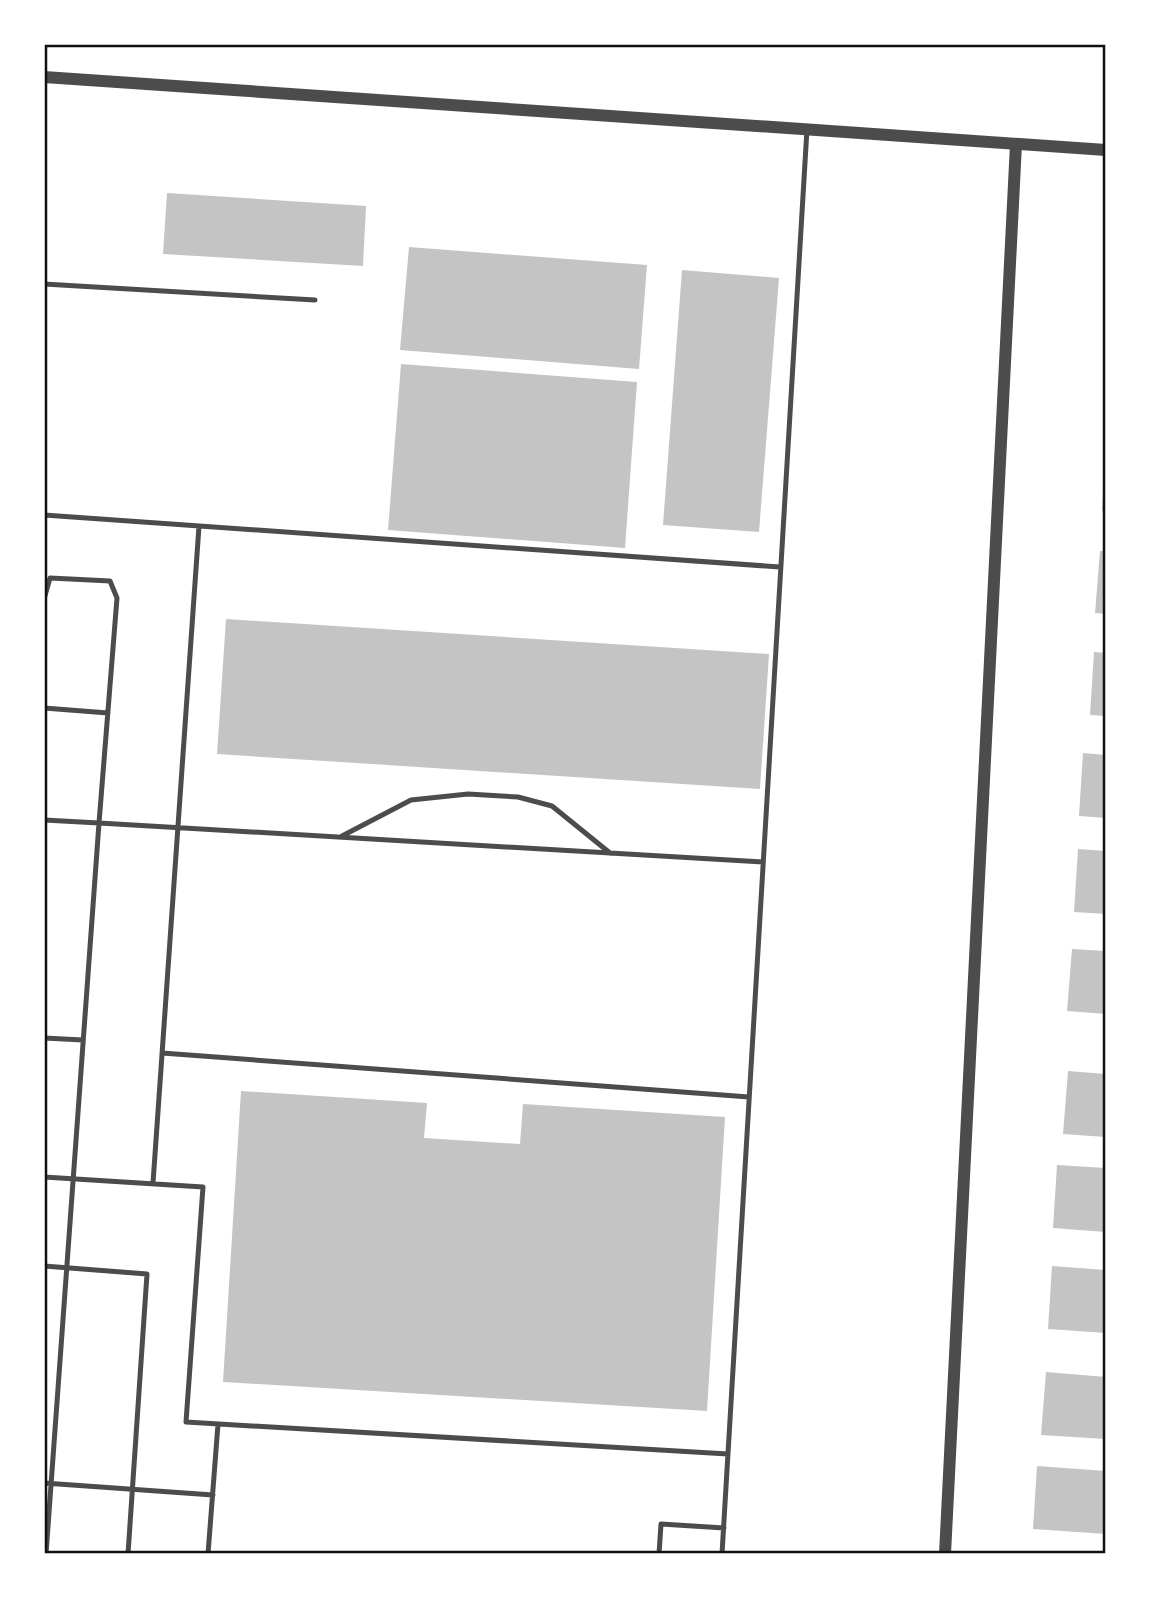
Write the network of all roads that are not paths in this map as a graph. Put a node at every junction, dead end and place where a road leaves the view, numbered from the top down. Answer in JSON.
{"nodes":[{"id":1,"x":44,"y":77,"type":"edge"},
{"id":2,"x":807,"y":129,"type":"junction"},
{"id":3,"x":1016,"y":144,"type":"junction"},
{"id":4,"x":1106,"y":150,"type":"edge"},
{"id":5,"x":44,"y":284,"type":"edge"},
{"id":6,"x":315,"y":300,"type":"dead end"},
{"id":7,"x":44,"y":514,"type":"edge"},
{"id":8,"x":199,"y":526,"type":"junction"},
{"id":9,"x":780,"y":567,"type":"junction"},
{"id":10,"x":44,"y":599,"type":"edge"},
{"id":11,"x":44,"y":708,"type":"edge"},
{"id":12,"x":108,"y":713,"type":"junction"},
{"id":13,"x":44,"y":820,"type":"edge"},
{"id":14,"x":99,"y":823,"type":"junction"},
{"id":15,"x":179,"y":828,"type":"junction"},
{"id":16,"x":340,"y":837,"type":"junction"},
{"id":17,"x":610,"y":853,"type":"junction"},
{"id":18,"x":763,"y":862,"type":"junction"},
{"id":19,"x":44,"y":1038,"type":"edge"},
{"id":20,"x":83,"y":1040,"type":"junction"},
{"id":21,"x":162,"y":1053,"type":"junction"},
{"id":22,"x":749,"y":1097,"type":"junction"},
{"id":23,"x":44,"y":1177,"type":"edge"},
{"id":24,"x":73,"y":1179,"type":"junction"},
{"id":25,"x":153,"y":1184,"type":"junction"},
{"id":26,"x":44,"y":1266,"type":"edge"},
{"id":27,"x":67,"y":1268,"type":"junction"},
{"id":28,"x":218,"y":1424,"type":"junction"},
{"id":29,"x":728,"y":1454,"type":"junction"},
{"id":30,"x":47,"y":1484,"type":"edge"},
{"id":31,"x":132,"y":1489,"type":"junction"},
{"id":32,"x":213,"y":1495,"type":"junction"},
{"id":33,"x":724,"y":1528,"type":"junction"},
{"id":34,"x":46,"y":1554,"type":"edge"},
{"id":35,"x":128,"y":1554,"type":"edge"},
{"id":36,"x":208,"y":1554,"type":"edge"},
{"id":37,"x":659,"y":1554,"type":"edge"},
{"id":38,"x":722,"y":1554,"type":"edge"},
{"id":39,"x":945,"y":1554,"type":"edge"}],
"edges":[{"from":1,"to":2,"type":"street"},
{"from":2,"to":3,"type":"street"},
{"from":2,"to":9,"type":"lane"},
{"from":3,"to":4,"type":"street"},
{"from":3,"to":39,"type":"street"},
{"from":5,"to":6,"type":"lane"},
{"from":7,"to":8,"type":"lane"},
{"from":8,"to":9,"type":"lane"},
{"from":8,"to":15,"type":"lane"},
{"from":9,"to":18,"type":"lane"},
{"from":10,"to":12,"type":"lane"},
{"from":11,"to":12,"type":"lane"},
{"from":12,"to":14,"type":"lane"},
{"from":13,"to":14,"type":"lane"},
{"from":14,"to":15,"type":"lane"},
{"from":14,"to":20,"type":"lane"},
{"from":15,"to":16,"type":"lane"},
{"from":15,"to":21,"type":"lane"},
{"from":16,"to":17,"type":"lane"},
{"from":16,"to":17,"type":"lane"},
{"from":17,"to":18,"type":"lane"},
{"from":18,"to":22,"type":"lane"},
{"from":19,"to":20,"type":"lane"},
{"from":20,"to":24,"type":"lane"},
{"from":21,"to":22,"type":"lane"},
{"from":21,"to":25,"type":"lane"},
{"from":22,"to":29,"type":"lane"},
{"from":23,"to":24,"type":"lane"},
{"from":24,"to":25,"type":"lane"},
{"from":24,"to":27,"type":"lane"},
{"from":25,"to":28,"type":"lane"},
{"from":26,"to":27,"type":"lane"},
{"from":27,"to":30,"type":"lane"},
{"from":27,"to":31,"type":"lane"},
{"from":28,"to":29,"type":"lane"},
{"from":28,"to":32,"type":"lane"},
{"from":29,"to":33,"type":"lane"},
{"from":30,"to":31,"type":"lane"},
{"from":30,"to":34,"type":"lane"},
{"from":31,"to":32,"type":"lane"},
{"from":31,"to":35,"type":"lane"},
{"from":32,"to":36,"type":"lane"},
{"from":33,"to":37,"type":"lane"},
{"from":33,"to":38,"type":"lane"}]}
